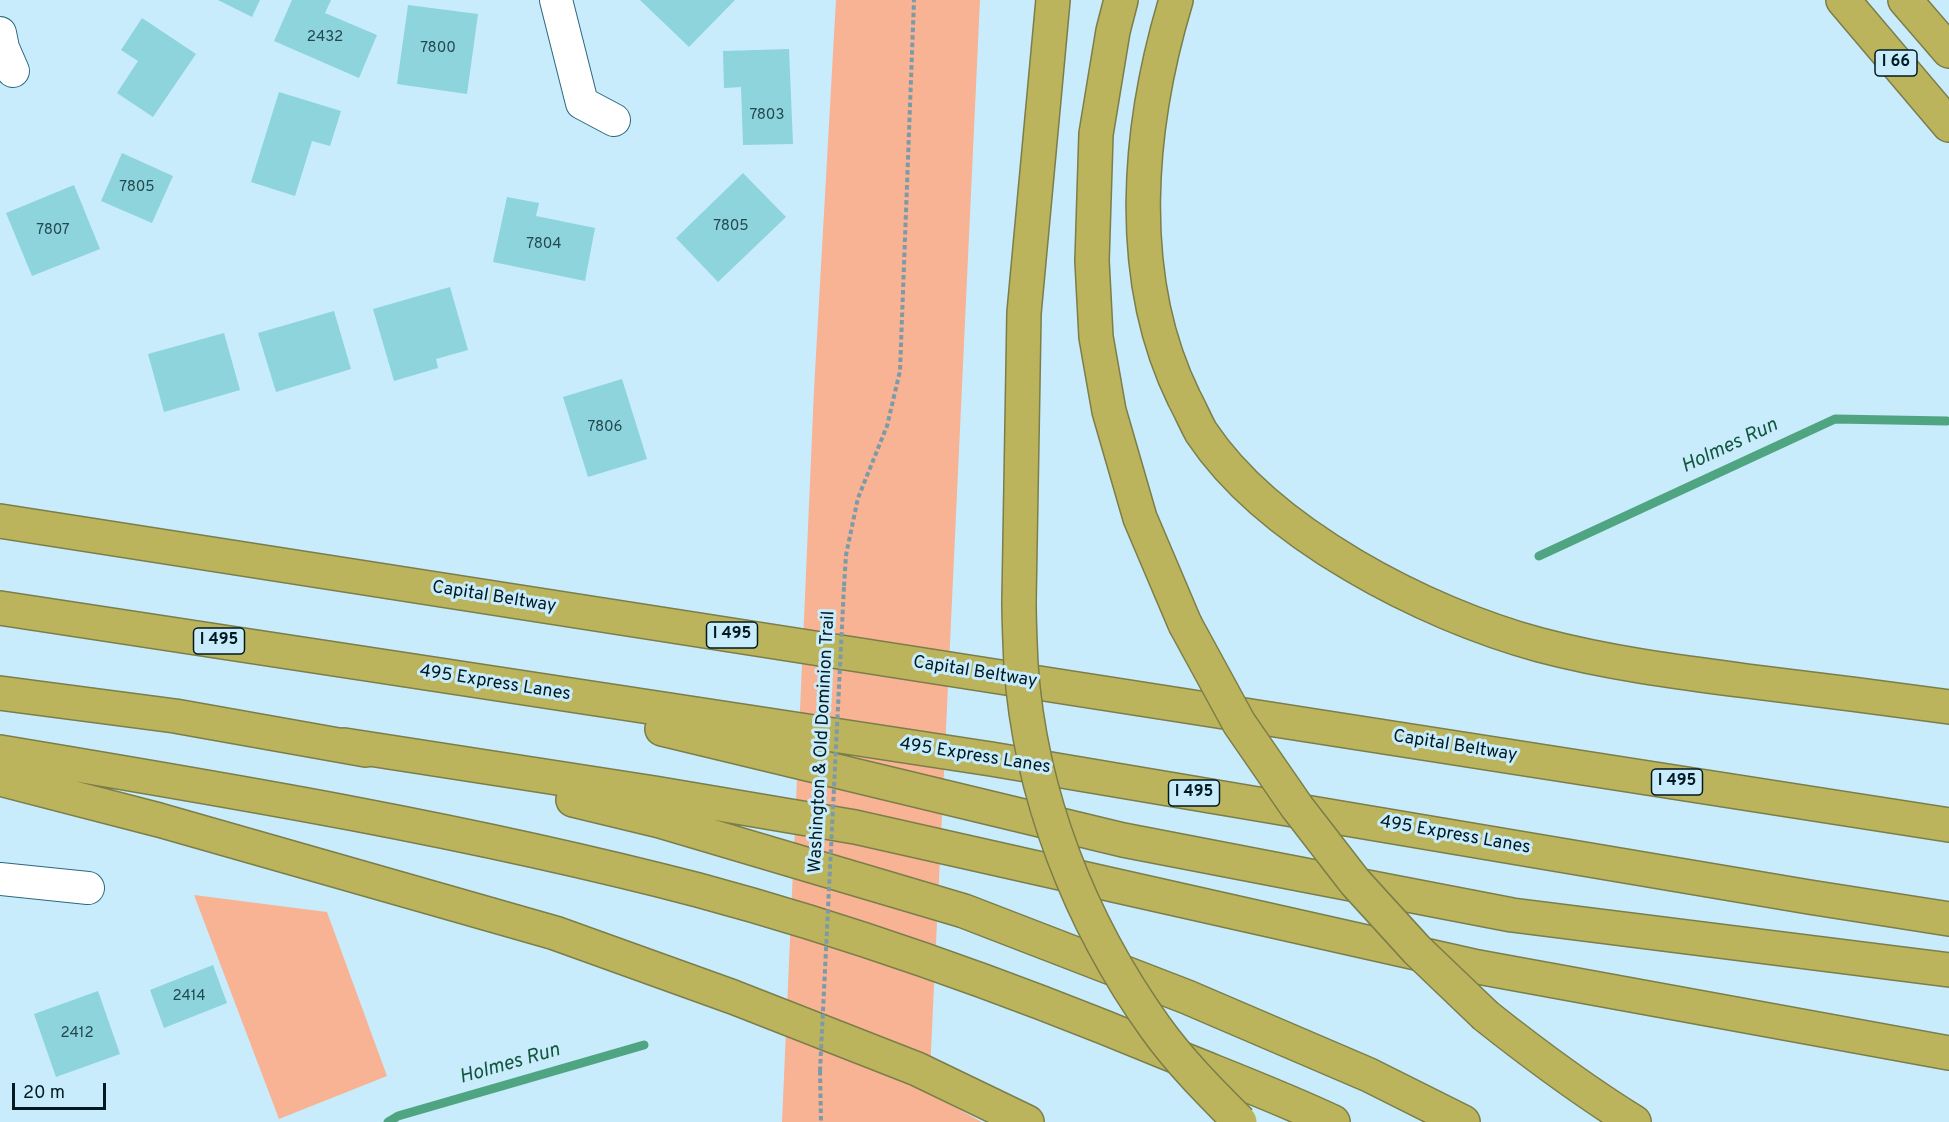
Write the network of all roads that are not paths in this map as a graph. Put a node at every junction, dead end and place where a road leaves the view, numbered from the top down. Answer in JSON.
{"nodes":[{"id":1,"x":556,"y":0,"type":"edge"},
{"id":2,"x":1121,"y":0,"type":"edge"},
{"id":3,"x":1176,"y":0,"type":"edge"},
{"id":4,"x":1843,"y":0,"type":"edge"},
{"id":5,"x":1905,"y":0,"type":"edge"},
{"id":6,"x":1053,"y":2,"type":"edge"},
{"id":7,"x":0,"y":33,"type":"edge"},
{"id":8,"x":1949,"y":51,"type":"edge"},
{"id":9,"x":13,"y":72,"type":"dead end"},
{"id":10,"x":614,"y":120,"type":"dead end"},
{"id":11,"x":1949,"y":125,"type":"edge"},
{"id":12,"x":0,"y":520,"type":"edge"},
{"id":13,"x":0,"y":608,"type":"edge"},
{"id":14,"x":438,"y":675,"type":"junction"},
{"id":15,"x":0,"y":693,"type":"edge"},
{"id":16,"x":1949,"y":707,"type":"edge"},
{"id":17,"x":344,"y":745,"type":"junction"},
{"id":18,"x":0,"y":752,"type":"edge"},
{"id":19,"x":0,"y":779,"type":"edge"},
{"id":20,"x":1949,"y":812,"type":"edge"},
{"id":21,"x":1889,"y":815,"type":"junction"},
{"id":22,"x":1949,"y":825,"type":"edge"},
{"id":23,"x":0,"y":879,"type":"edge"},
{"id":24,"x":88,"y":888,"type":"dead end"},
{"id":25,"x":1949,"y":919,"type":"edge"},
{"id":26,"x":1949,"y":970,"type":"edge"},
{"id":27,"x":1949,"y":1053,"type":"edge"},
{"id":28,"x":1027,"y":1122,"type":"edge"},
{"id":29,"x":1240,"y":1122,"type":"edge"},
{"id":30,"x":1333,"y":1122,"type":"edge"},
{"id":31,"x":1463,"y":1122,"type":"edge"},
{"id":32,"x":1634,"y":1122,"type":"edge"}],
"edges":[{"from":1,"to":10,"type":"street"},
{"from":2,"to":32,"type":"highway","bridge":true},
{"from":3,"to":16,"type":"highway"},
{"from":4,"to":11,"type":"highway","number":"I 66"},
{"from":5,"to":8,"type":"highway"},
{"from":6,"to":29,"type":"highway","bridge":true},
{"from":7,"to":9,"type":"street"},
{"from":12,"to":21,"type":"highway","name":"Capital Beltway","number":"I 495"},
{"from":13,"to":14,"type":"highway","name":"495 Express Lanes","number":"I 495"},
{"from":14,"to":25,"type":"highway","name":"495 Express Lanes","number":"I 495"},
{"from":14,"to":26,"type":"highway"},
{"from":15,"to":17,"type":"highway"},
{"from":17,"to":27,"type":"highway"},
{"from":17,"to":31,"type":"highway"},
{"from":18,"to":30,"type":"highway"},
{"from":19,"to":28,"type":"highway"},
{"from":20,"to":21,"type":"highway"},
{"from":21,"to":22,"type":"highway","name":"Capital Beltway","number":"I 495"},
{"from":23,"to":24,"type":"street"}]}
